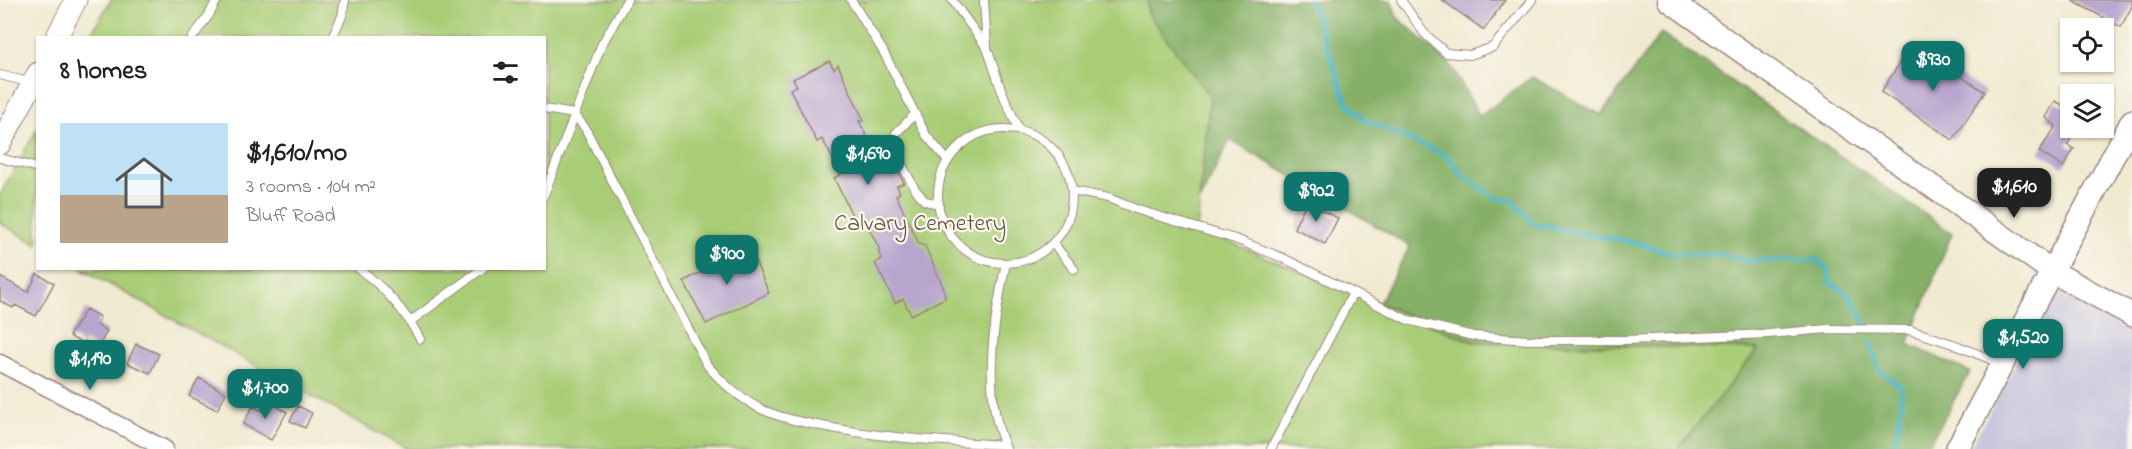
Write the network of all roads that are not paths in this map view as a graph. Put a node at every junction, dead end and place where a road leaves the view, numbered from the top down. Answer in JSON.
{"nodes":[{"id":1,"x":76,"y":0,"type":"edge"},
{"id":2,"x":217,"y":0,"type":"edge"},
{"id":3,"x":345,"y":0,"type":"edge"},
{"id":4,"x":627,"y":0,"type":"edge"},
{"id":5,"x":851,"y":0,"type":"edge"},
{"id":6,"x":952,"y":0,"type":"edge"},
{"id":7,"x":984,"y":0,"type":"edge"},
{"id":8,"x":1401,"y":0,"type":"edge"},
{"id":9,"x":1532,"y":0,"type":"edge"},
{"id":10,"x":1669,"y":0,"type":"edge"},
{"id":11,"x":57,"y":36,"type":"edge"},
{"id":12,"x":193,"y":36,"type":"edge"},
{"id":13,"x":333,"y":36,"type":"edge"},
{"id":14,"x":987,"y":48,"type":"junction"},
{"id":15,"x":0,"y":75,"type":"edge"},
{"id":16,"x":35,"y":78,"type":"edge"},
{"id":17,"x":546,"y":109,"type":"edge"},
{"id":18,"x":574,"y":114,"type":"junction"},
{"id":19,"x":915,"y":114,"type":"junction"},
{"id":20,"x":2132,"y":121,"type":"edge"},
{"id":21,"x":1019,"y":130,"type":"junction"},
{"id":22,"x":0,"y":144,"type":"edge"},
{"id":23,"x":0,"y":158,"type":"edge"},
{"id":24,"x":948,"y":161,"type":"junction"},
{"id":25,"x":36,"y":167,"type":"edge"},
{"id":26,"x":546,"y":190,"type":"edge"},
{"id":27,"x":1072,"y":191,"type":"junction"},
{"id":28,"x":939,"y":204,"type":"junction"},
{"id":29,"x":1053,"y":243,"type":"junction"},
{"id":30,"x":1006,"y":263,"type":"junction"},
{"id":31,"x":1074,"y":269,"type":"dead end"},
{"id":32,"x":360,"y":270,"type":"edge"},
{"id":33,"x":480,"y":270,"type":"edge"},
{"id":34,"x":2053,"y":272,"type":"junction"},
{"id":35,"x":1353,"y":293,"type":"junction"},
{"id":36,"x":2132,"y":315,"type":"edge"},
{"id":37,"x":411,"y":321,"type":"junction"},
{"id":38,"x":420,"y":339,"type":"dead end"},
{"id":39,"x":0,"y":363,"type":"edge"},
{"id":40,"x":2003,"y":365,"type":"junction"},
{"id":41,"x":156,"y":447,"type":"edge"},
{"id":42,"x":1005,"y":447,"type":"edge"},
{"id":43,"x":1271,"y":449,"type":"edge"},
{"id":44,"x":1957,"y":449,"type":"edge"}],
"edges":[{"from":1,"to":11,"type":"street"},
{"from":2,"to":12,"type":"lane"},
{"from":3,"to":13,"type":"lane"},
{"from":4,"to":18,"type":"lane"},
{"from":5,"to":19,"type":"lane"},
{"from":6,"to":14,"type":"lane"},
{"from":7,"to":14,"type":"lane"},
{"from":8,"to":9,"type":"lane"},
{"from":10,"to":34,"type":"main road"},
{"from":14,"to":21,"type":"lane"},
{"from":15,"to":16,"type":"lane"},
{"from":16,"to":22,"type":"street"},
{"from":17,"to":18,"type":"lane"},
{"from":18,"to":26,"type":"lane"},
{"from":18,"to":42,"type":"lane"},
{"from":19,"to":24,"type":"lane"},
{"from":19,"to":28,"type":"lane"},
{"from":20,"to":34,"type":"main road"},
{"from":21,"to":24,"type":"lane"},
{"from":21,"to":27,"type":"lane"},
{"from":23,"to":25,"type":"lane"},
{"from":24,"to":28,"type":"lane"},
{"from":27,"to":29,"type":"lane"},
{"from":27,"to":35,"type":"lane"},
{"from":28,"to":30,"type":"lane"},
{"from":29,"to":30,"type":"lane"},
{"from":29,"to":31,"type":"lane"},
{"from":30,"to":42,"type":"lane"},
{"from":32,"to":37,"type":"lane"},
{"from":33,"to":37,"type":"lane"},
{"from":34,"to":36,"type":"main road"},
{"from":34,"to":40,"type":"main road"},
{"from":35,"to":40,"type":"lane"},
{"from":35,"to":43,"type":"lane"},
{"from":37,"to":38,"type":"lane"},
{"from":39,"to":41,"type":"street"},
{"from":40,"to":44,"type":"main road"}]}
